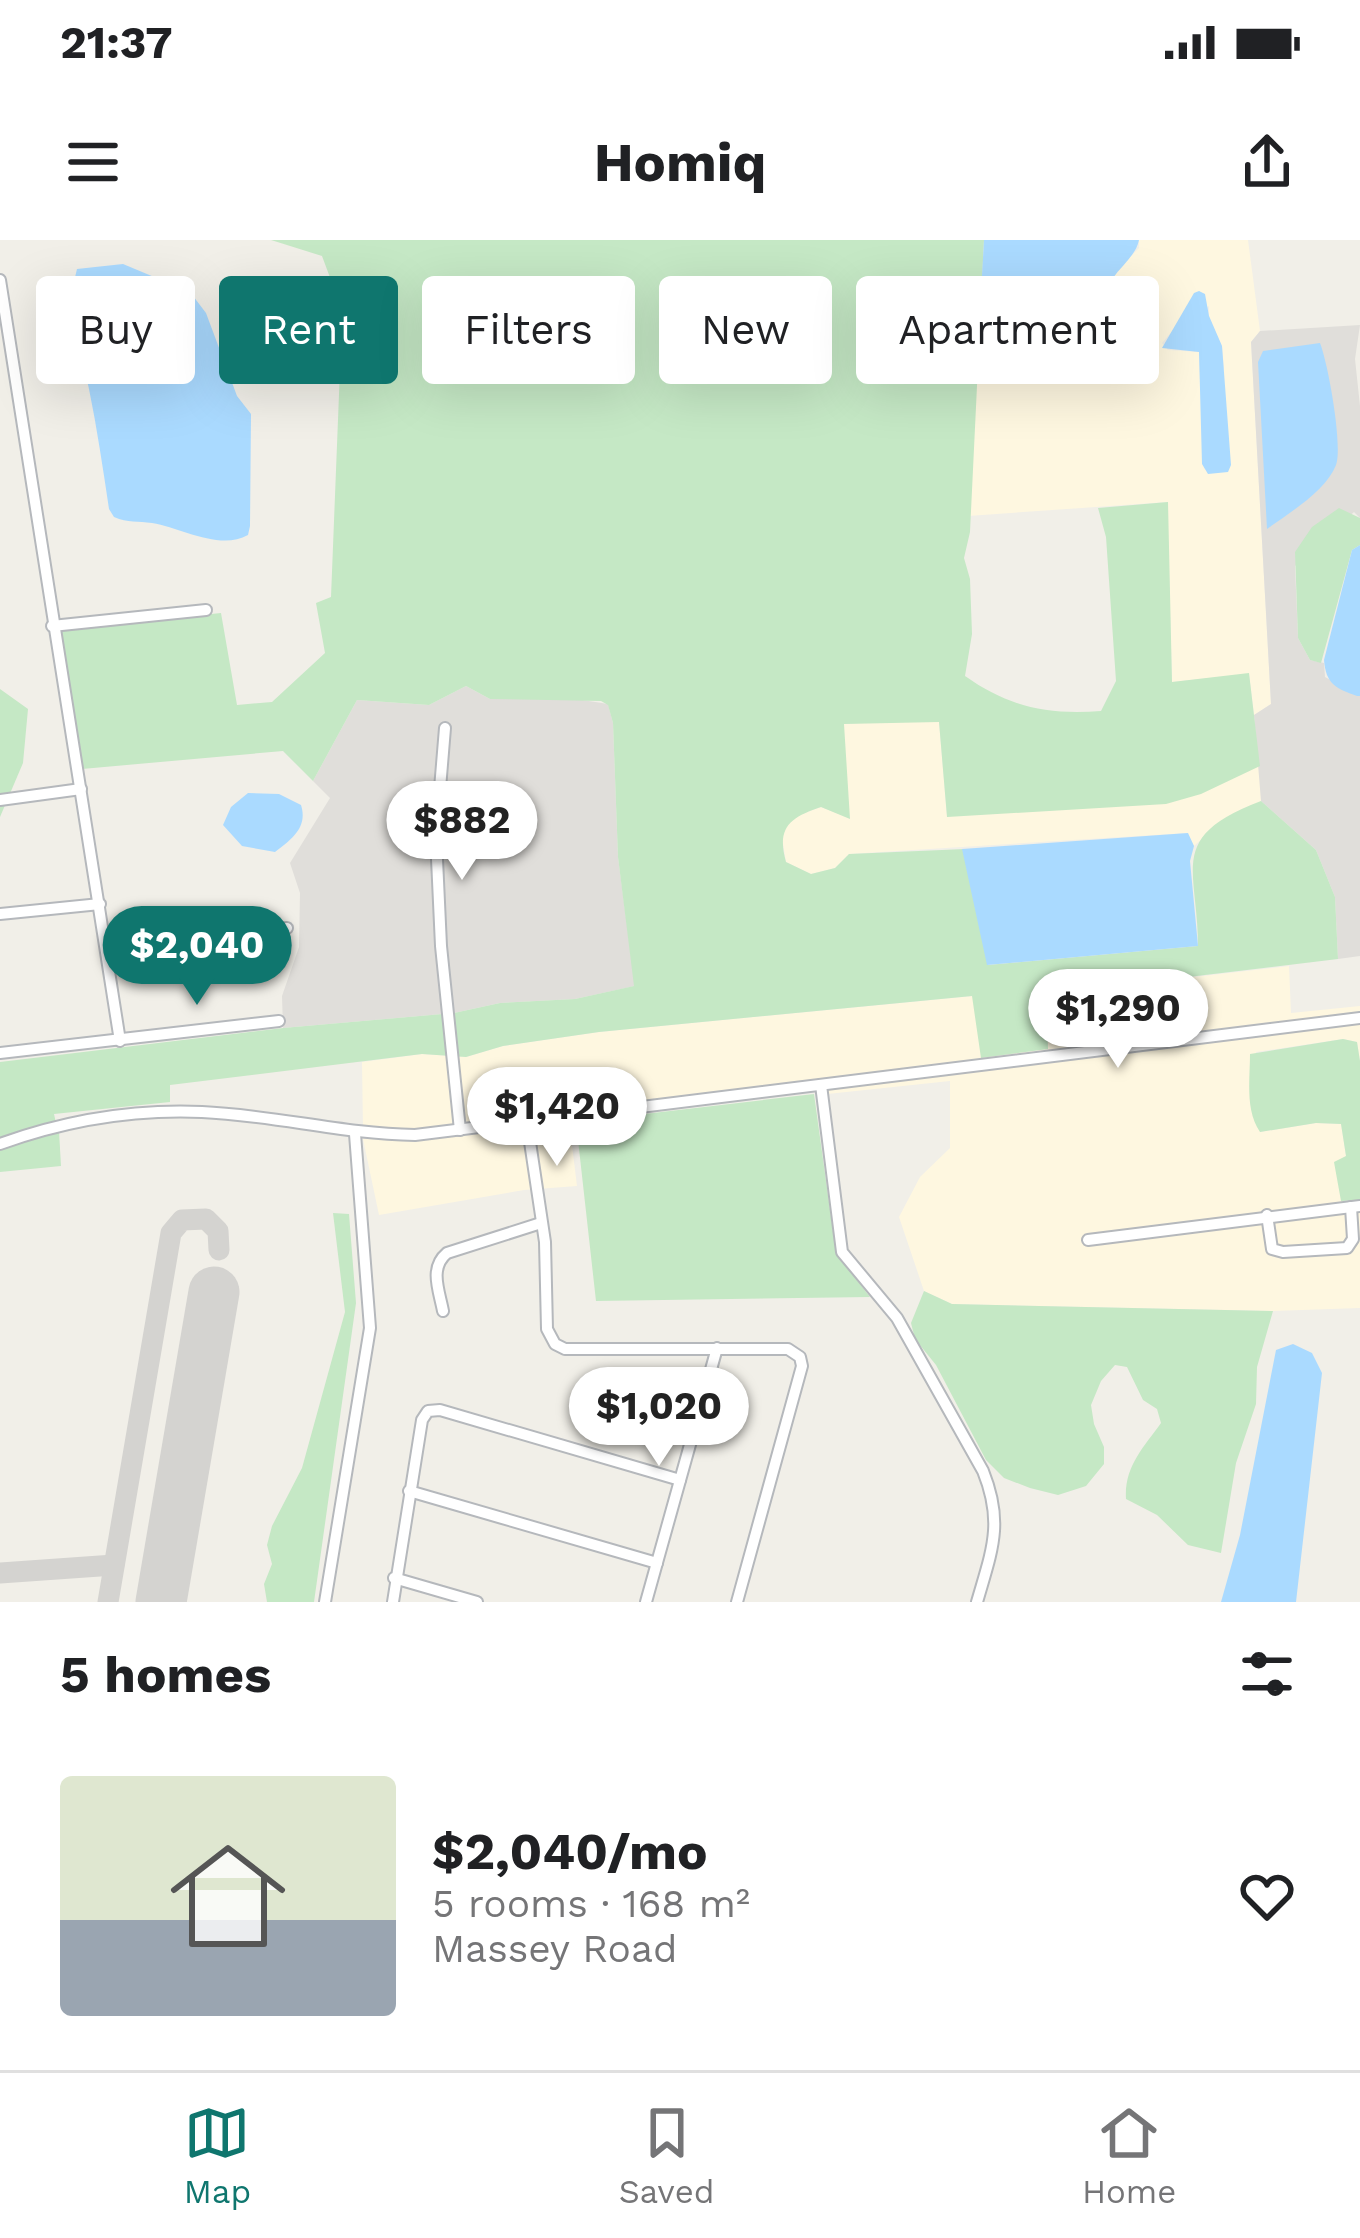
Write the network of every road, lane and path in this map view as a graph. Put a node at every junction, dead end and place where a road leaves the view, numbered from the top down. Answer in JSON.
{"nodes":[{"id":1,"x":0,"y":280,"type":"edge"},
{"id":2,"x":206,"y":610,"type":"dead end"},
{"id":3,"x":52,"y":626,"type":"junction"},
{"id":4,"x":445,"y":728,"type":"dead end"},
{"id":5,"x":81,"y":789,"type":"junction"},
{"id":6,"x":0,"y":800,"type":"edge"},
{"id":7,"x":100,"y":904,"type":"junction"},
{"id":8,"x":0,"y":914,"type":"edge"},
{"id":9,"x":286,"y":928,"type":"dead end"},
{"id":10,"x":107,"y":946,"type":"junction"},
{"id":11,"x":1360,"y":1018,"type":"edge"},
{"id":12,"x":279,"y":1021,"type":"dead end"},
{"id":13,"x":120,"y":1041,"type":"junction"},
{"id":14,"x":0,"y":1053,"type":"edge"},
{"id":15,"x":821,"y":1085,"type":"junction"},
{"id":16,"x":527,"y":1122,"type":"junction"},
{"id":17,"x":460,"y":1130,"type":"junction"},
{"id":18,"x":355,"y":1134,"type":"junction"},
{"id":19,"x":0,"y":1144,"type":"edge"},
{"id":20,"x":1355,"y":1206,"type":"edge"},
{"id":21,"x":1267,"y":1215,"type":"junction"},
{"id":22,"x":541,"y":1223,"type":"junction"},
{"id":23,"x":1088,"y":1240,"type":"dead end"},
{"id":24,"x":443,"y":1311,"type":"dead end"},
{"id":25,"x":717,"y":1348,"type":"junction"},
{"id":26,"x":680,"y":1480,"type":"junction"},
{"id":27,"x":409,"y":1491,"type":"junction"},
{"id":28,"x":657,"y":1563,"type":"junction"},
{"id":29,"x":394,"y":1578,"type":"junction"},
{"id":30,"x":325,"y":1602,"type":"edge"},
{"id":31,"x":393,"y":1602,"type":"edge"},
{"id":32,"x":477,"y":1602,"type":"edge"},
{"id":33,"x":646,"y":1602,"type":"edge"},
{"id":34,"x":737,"y":1602,"type":"edge"},
{"id":35,"x":977,"y":1602,"type":"edge"}],
"edges":[{"from":1,"to":3,"type":"street"},
{"from":2,"to":3,"type":"street"},
{"from":3,"to":5,"type":"street"},
{"from":4,"to":17,"type":"street"},
{"from":5,"to":6,"type":"street"},
{"from":5,"to":7,"type":"street"},
{"from":7,"to":8,"type":"street"},
{"from":7,"to":10,"type":"street"},
{"from":9,"to":10,"type":"street"},
{"from":10,"to":13,"type":"street"},
{"from":11,"to":15,"type":"street"},
{"from":12,"to":13,"type":"street"},
{"from":13,"to":14,"type":"street"},
{"from":15,"to":16,"type":"street"},
{"from":15,"to":35,"type":"street"},
{"from":16,"to":17,"type":"street"},
{"from":16,"to":22,"type":"street"},
{"from":17,"to":18,"type":"street"},
{"from":18,"to":19,"type":"street"},
{"from":18,"to":30,"type":"street"},
{"from":20,"to":21,"type":"street"},
{"from":20,"to":21,"type":"street"},
{"from":21,"to":23,"type":"street"},
{"from":22,"to":24,"type":"street"},
{"from":22,"to":25,"type":"street"},
{"from":25,"to":26,"type":"street"},
{"from":25,"to":34,"type":"street"},
{"from":26,"to":27,"type":"street"},
{"from":26,"to":28,"type":"street"},
{"from":27,"to":28,"type":"street"},
{"from":27,"to":29,"type":"street"},
{"from":28,"to":33,"type":"street"},
{"from":29,"to":31,"type":"street"},
{"from":29,"to":32,"type":"street"}]}
